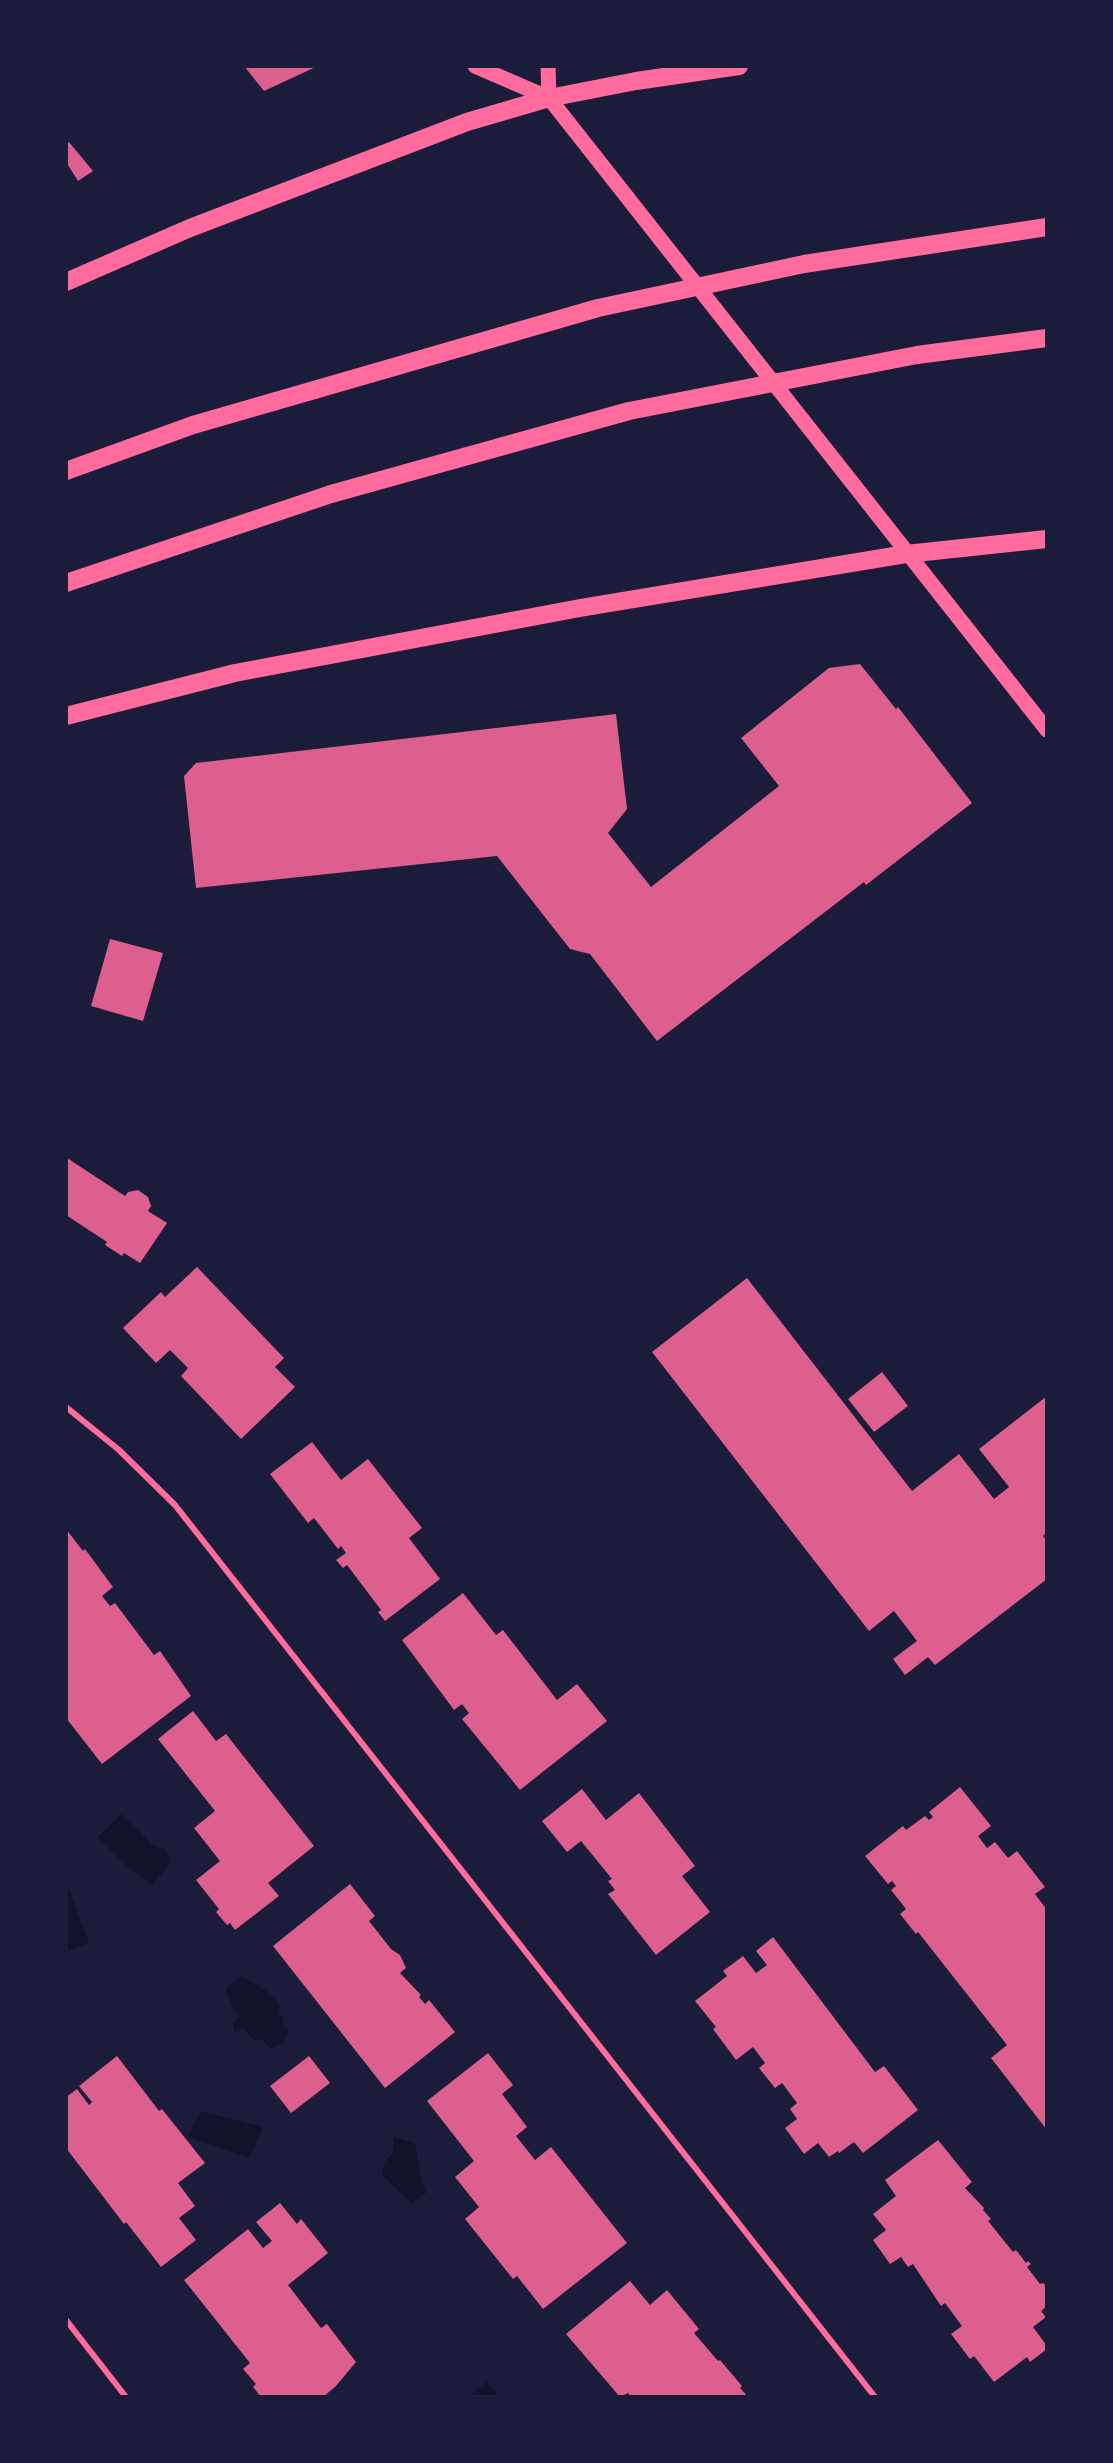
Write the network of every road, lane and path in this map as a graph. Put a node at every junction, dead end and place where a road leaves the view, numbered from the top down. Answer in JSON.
{"nodes":[{"id":1,"x":475,"y":66,"type":"edge"},
{"id":2,"x":548,"y":66,"type":"edge"},
{"id":3,"x":740,"y":66,"type":"edge"},
{"id":4,"x":549,"y":98,"type":"junction"},
{"id":5,"x":1047,"y":227,"type":"edge"},
{"id":6,"x":66,"y":282,"type":"edge"},
{"id":7,"x":1047,"y":338,"type":"edge"},
{"id":8,"x":66,"y":471,"type":"edge"},
{"id":9,"x":1047,"y":538,"type":"edge"},
{"id":10,"x":906,"y":554,"type":"junction"},
{"id":11,"x":66,"y":583,"type":"edge"},
{"id":12,"x":66,"y":716,"type":"edge"},
{"id":13,"x":1047,"y":730,"type":"edge"},
{"id":14,"x":66,"y":1407,"type":"edge"},
{"id":15,"x":66,"y":2320,"type":"edge"},
{"id":16,"x":126,"y":2397,"type":"edge"},
{"id":17,"x":875,"y":2397,"type":"edge"}],
"edges":[{"from":1,"to":4,"type":"main road"},
{"from":2,"to":4,"type":"main road"},
{"from":3,"to":4,"type":"highway"},
{"from":4,"to":6,"type":"highway"},
{"from":4,"to":10,"type":"main road"},
{"from":5,"to":8,"type":"highway"},
{"from":7,"to":11,"type":"highway"},
{"from":9,"to":10,"type":"highway"},
{"from":10,"to":12,"type":"highway"},
{"from":10,"to":13,"type":"main road"},
{"from":14,"to":17,"type":"street"},
{"from":15,"to":16,"type":"street"}]}
